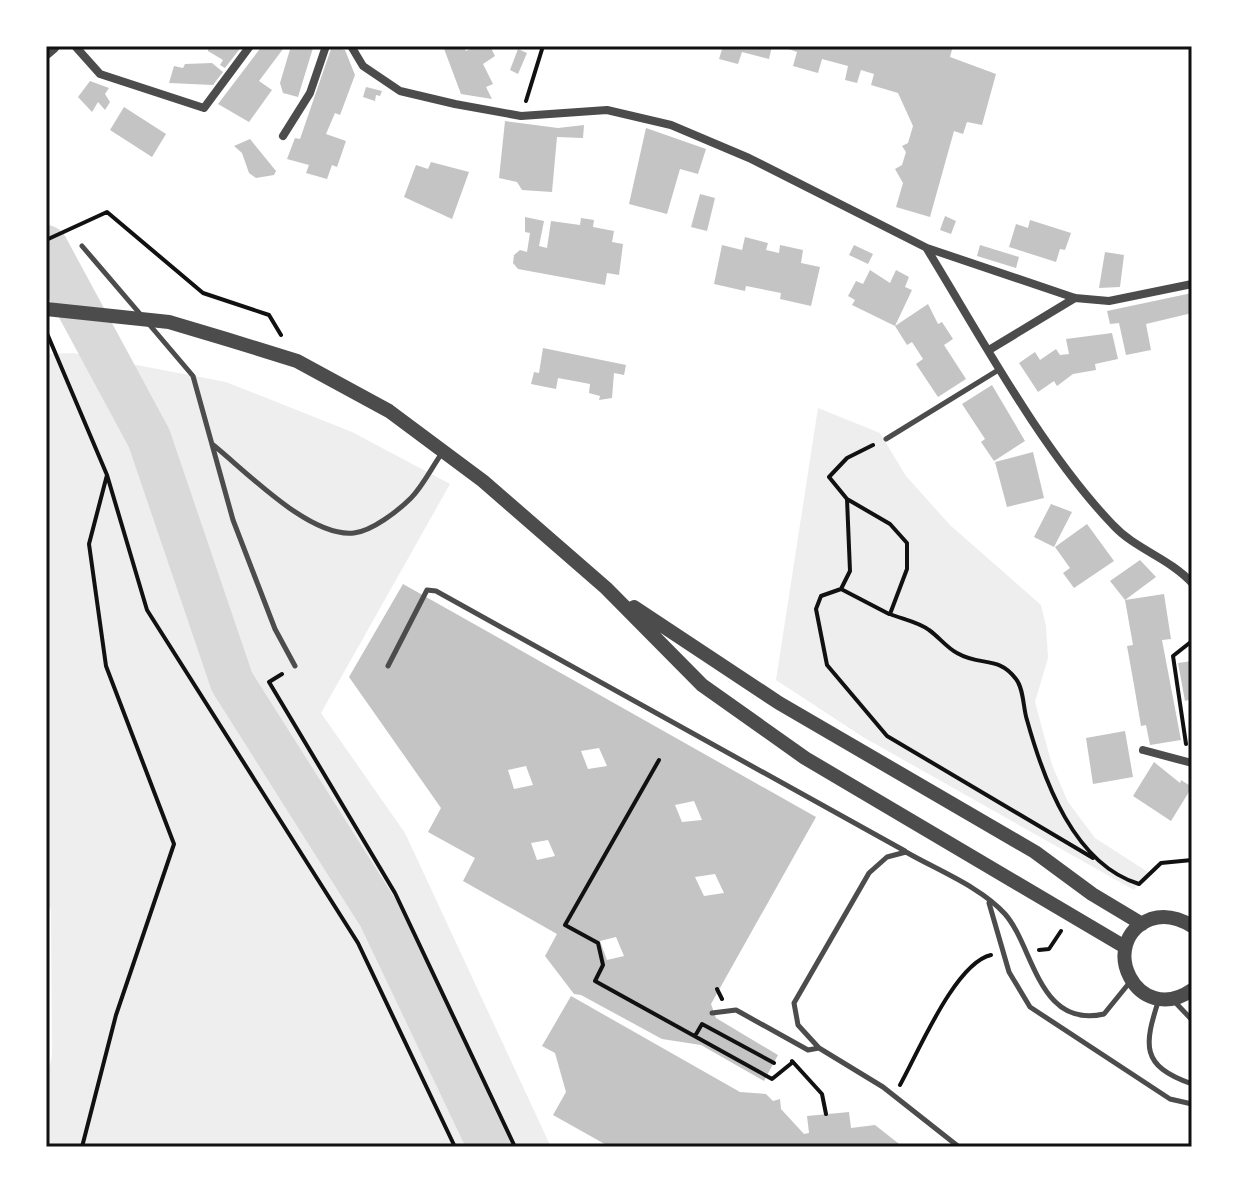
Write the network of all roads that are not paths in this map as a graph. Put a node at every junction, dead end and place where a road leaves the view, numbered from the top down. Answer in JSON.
{"nodes":[{"id":1,"x":75,"y":46,"type":"edge"},
{"id":2,"x":250,"y":46,"type":"edge"},
{"id":3,"x":326,"y":46,"type":"edge"},
{"id":4,"x":351,"y":46,"type":"edge"},
{"id":5,"x":283,"y":136,"type":"dead end"},
{"id":6,"x":82,"y":246,"type":"dead end"},
{"id":7,"x":927,"y":248,"type":"junction"},
{"id":8,"x":1192,"y":284,"type":"edge"},
{"id":9,"x":1075,"y":298,"type":"junction"},
{"id":10,"x":46,"y":309,"type":"edge"},
{"id":11,"x":989,"y":350,"type":"junction"},
{"id":12,"x":1001,"y":368,"type":"junction"},
{"id":13,"x":886,"y":439,"type":"road end"},
{"id":14,"x":211,"y":443,"type":"junction"},
{"id":15,"x":443,"y":451,"type":"junction"},
{"id":16,"x":1192,"y":583,"type":"edge"},
{"id":17,"x":606,"y":588,"type":"junction"},
{"id":18,"x":295,"y":666,"type":"road end"},
{"id":19,"x":388,"y":666,"type":"dead end"},
{"id":20,"x":1143,"y":750,"type":"dead end"},
{"id":21,"x":1192,"y":763,"type":"edge"},
{"id":22,"x":906,"y":852,"type":"junction"},
{"id":23,"x":988,"y":901,"type":"junction"},
{"id":24,"x":1142,"y":924,"type":"junction"},
{"id":25,"x":1192,"y":926,"type":"edge"},
{"id":26,"x":1125,"y":947,"type":"junction"},
{"id":27,"x":1131,"y":981,"type":"junction"},
{"id":28,"x":1192,"y":990,"type":"edge"},
{"id":29,"x":1166,"y":999,"type":"junction"},
{"id":30,"x":712,"y":1013,"type":"dead end"},
{"id":31,"x":1192,"y":1020,"type":"edge"},
{"id":32,"x":819,"y":1048,"type":"junction"},
{"id":33,"x":1192,"y":1084,"type":"edge"},
{"id":34,"x":1192,"y":1104,"type":"edge"},
{"id":35,"x":959,"y":1147,"type":"edge"}],
"edges":[{"from":1,"to":2,"type":"street"},
{"from":3,"to":5,"type":"street"},
{"from":4,"to":7,"type":"street"},
{"from":6,"to":14,"type":"lane"},
{"from":7,"to":9,"type":"street"},
{"from":7,"to":11,"type":"street"},
{"from":8,"to":9,"type":"street"},
{"from":9,"to":11,"type":"street"},
{"from":10,"to":15,"type":"street"},
{"from":11,"to":12,"type":"street"},
{"from":12,"to":13,"type":"lane"},
{"from":12,"to":16,"type":"street"},
{"from":14,"to":15,"type":"lane"},
{"from":14,"to":18,"type":"lane"},
{"from":15,"to":17,"type":"street"},
{"from":17,"to":24,"type":"street"},
{"from":17,"to":26,"type":"street"},
{"from":19,"to":22,"type":"lane"},
{"from":20,"to":21,"type":"street"},
{"from":22,"to":23,"type":"lane"},
{"from":22,"to":32,"type":"lane"},
{"from":23,"to":27,"type":"lane"},
{"from":23,"to":34,"type":"lane"},
{"from":24,"to":25,"type":"street"},
{"from":24,"to":26,"type":"street"},
{"from":26,"to":27,"type":"street"},
{"from":27,"to":29,"type":"street"},
{"from":28,"to":29,"type":"street"},
{"from":29,"to":31,"type":"lane"},
{"from":29,"to":33,"type":"lane"},
{"from":30,"to":32,"type":"lane"},
{"from":32,"to":35,"type":"lane"}]}
